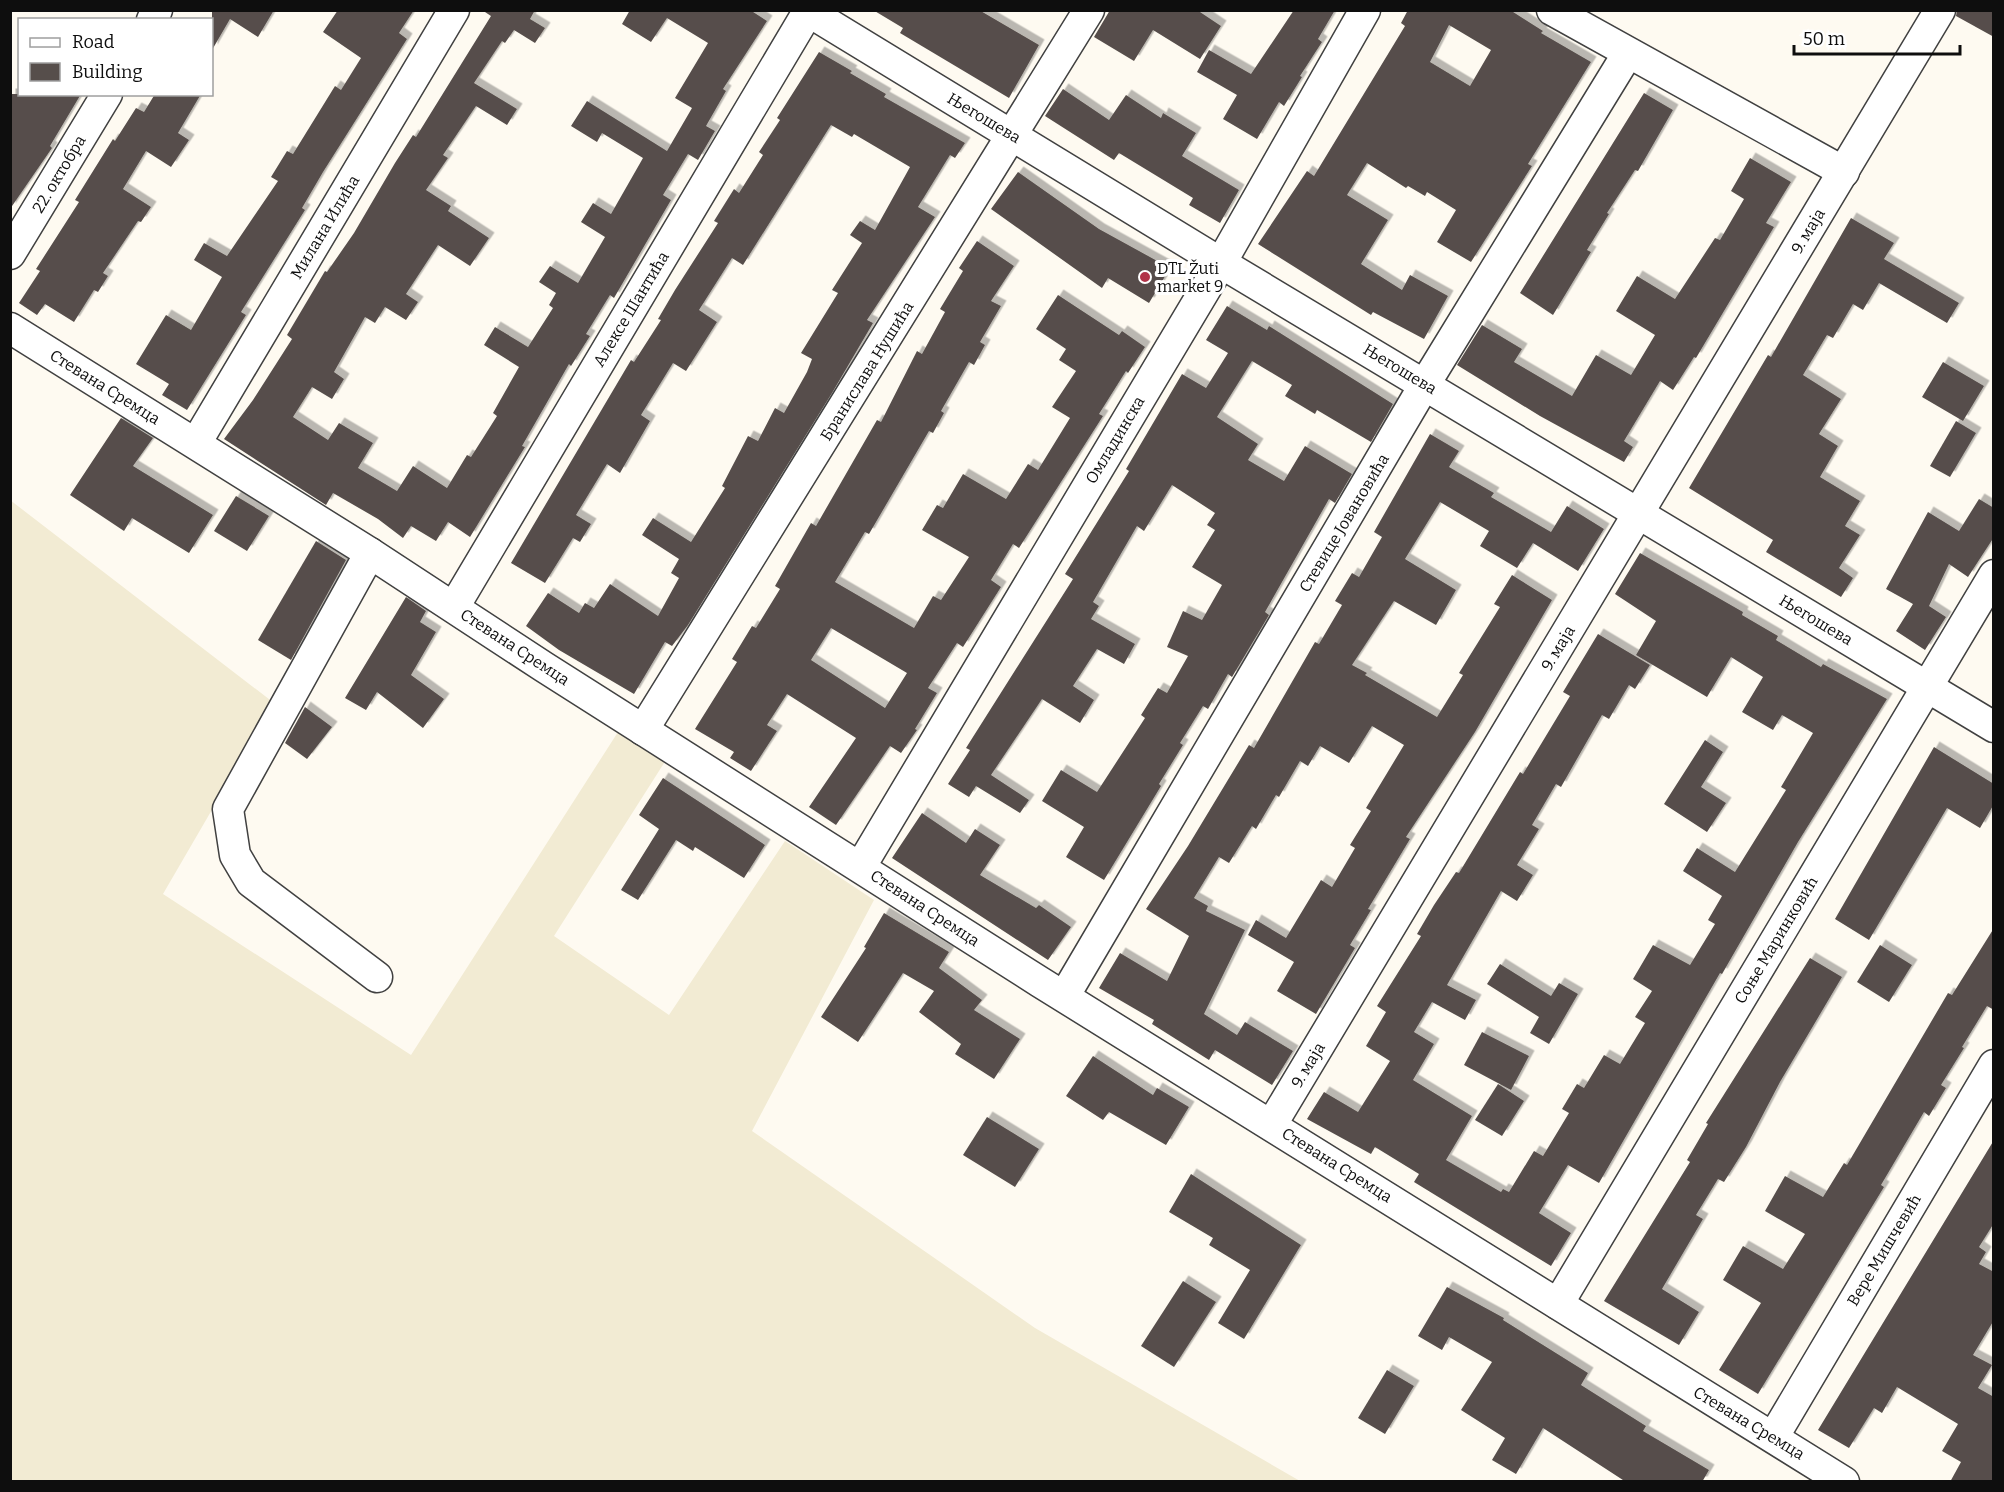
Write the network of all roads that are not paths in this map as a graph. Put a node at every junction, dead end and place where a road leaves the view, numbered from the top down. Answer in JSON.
{"nodes":[{"id":1,"x":454,"y":10,"type":"edge"},
{"id":2,"x":1089,"y":10,"type":"edge"},
{"id":3,"x":1365,"y":10,"type":"edge"},
{"id":4,"x":1552,"y":10,"type":"edge"},
{"id":5,"x":1940,"y":10,"type":"edge"},
{"id":6,"x":808,"y":11,"type":"edge"},
{"id":7,"x":1628,"y":53,"type":"junction"},
{"id":8,"x":106,"y":96,"type":"edge"},
{"id":9,"x":1014,"y":135,"type":"junction"},
{"id":10,"x":1844,"y":172,"type":"junction"},
{"id":11,"x":10,"y":254,"type":"edge"},
{"id":12,"x":1221,"y":263,"type":"junction"},
{"id":13,"x":10,"y":328,"type":"edge"},
{"id":14,"x":1425,"y":384,"type":"junction"},
{"id":15,"x":196,"y":443,"type":"junction"},
{"id":16,"x":1639,"y":513,"type":"junction"},
{"id":17,"x":370,"y":553,"type":"junction"},
{"id":18,"x":1994,"y":575,"type":"edge"},
{"id":19,"x":454,"y":607,"type":"junction"},
{"id":20,"x":1928,"y":687,"type":"junction"},
{"id":21,"x":1994,"y":727,"type":"edge"},
{"id":22,"x":643,"y":730,"type":"junction"},
{"id":23,"x":861,"y":866,"type":"junction"},
{"id":24,"x":377,"y":977,"type":"dead end"},
{"id":25,"x":1065,"y":995,"type":"junction"},
{"id":26,"x":1994,"y":1065,"type":"edge"},
{"id":27,"x":1272,"y":1124,"type":"junction"},
{"id":28,"x":1558,"y":1304,"type":"junction"},
{"id":29,"x":1774,"y":1436,"type":"junction"},
{"id":30,"x":1844,"y":1482,"type":"edge"}],
"edges":[{"from":1,"to":15,"type":"street","name":"Милана Илића"},
{"from":2,"to":9,"type":"street","name":"Бранислава Нушића"},
{"from":3,"to":12,"type":"street","name":"Омладинска"},
{"from":4,"to":7,"type":"street"},
{"from":5,"to":10,"type":"street","name":"9. маја"},
{"from":6,"to":9,"type":"street","name":"Његошева"},
{"from":6,"to":19,"type":"street","name":"Алексе Шантића"},
{"from":7,"to":10,"type":"street"},
{"from":7,"to":14,"type":"street","name":"Стевице Јовановића"},
{"from":8,"to":11,"type":"street","name":"22. октобра"},
{"from":9,"to":12,"type":"street","name":"Његошева"},
{"from":9,"to":22,"type":"street","name":"Бранислава Нушића"},
{"from":10,"to":16,"type":"street","name":"9. маја"},
{"from":12,"to":14,"type":"street","name":"Његошева"},
{"from":12,"to":23,"type":"street","name":"Омладинска"},
{"from":13,"to":15,"type":"street","name":"Стевана Сремца"},
{"from":14,"to":16,"type":"street","name":"Његошева"},
{"from":14,"to":25,"type":"street","name":"Стевице Јовановића"},
{"from":15,"to":17,"type":"street","name":"Стевана Сремца"},
{"from":16,"to":20,"type":"street","name":"Његошева"},
{"from":16,"to":27,"type":"street","name":"9. маја"},
{"from":17,"to":19,"type":"street","name":"Стевана Сремца"},
{"from":17,"to":24,"type":"street"},
{"from":18,"to":20,"type":"street","name":"Соње Маринковић"},
{"from":19,"to":22,"type":"street","name":"Стевана Сремца"},
{"from":20,"to":21,"type":"street","name":"Његошева"},
{"from":20,"to":28,"type":"street","name":"Соње Маринковић"},
{"from":22,"to":23,"type":"street","name":"Стевана Сремца"},
{"from":23,"to":25,"type":"street","name":"Стевана Сремца"},
{"from":25,"to":27,"type":"street","name":"Стевана Сремца"},
{"from":26,"to":29,"type":"street","name":"Вере Мишчевић"},
{"from":27,"to":28,"type":"street","name":"Стевана Сремца"},
{"from":28,"to":29,"type":"street","name":"Стевана Сремца"},
{"from":29,"to":30,"type":"street","name":"Стевана Сремца"}]}
